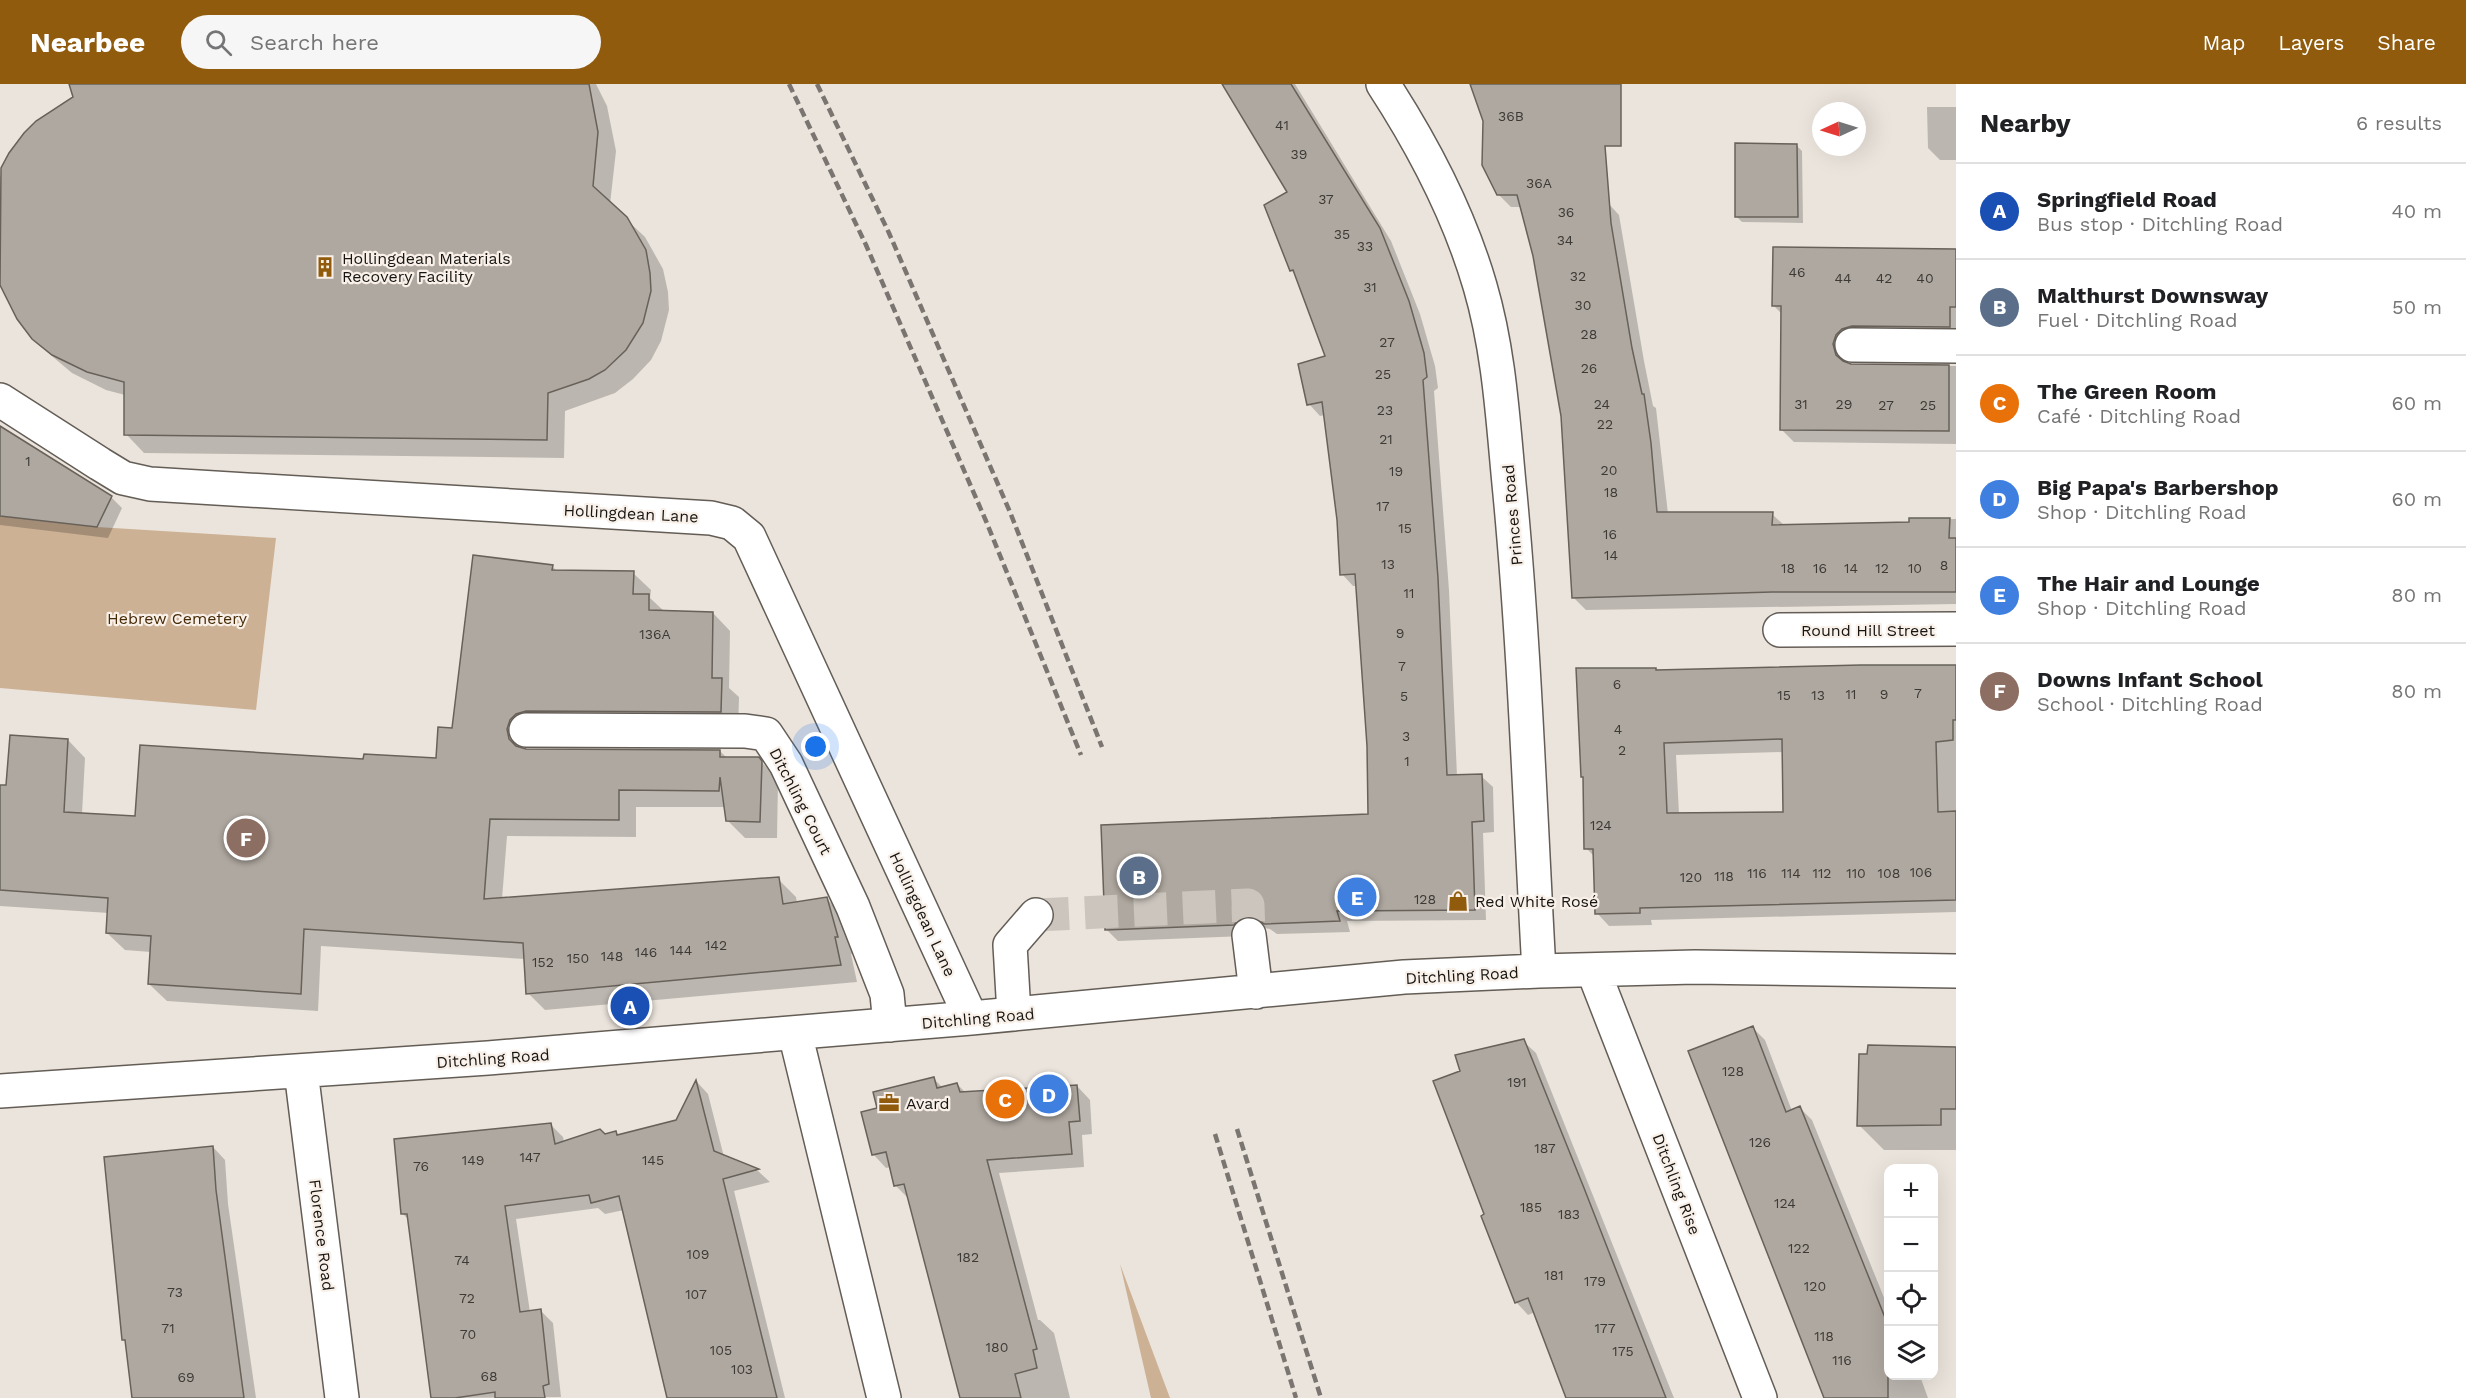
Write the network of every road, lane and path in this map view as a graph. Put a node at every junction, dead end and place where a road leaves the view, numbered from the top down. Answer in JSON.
{"nodes":[{"id":1,"x":1383,"y":84,"type":"edge"},
{"id":2,"x":1852,"y":345,"type":"dead end"},
{"id":3,"x":1956,"y":346,"type":"edge"},
{"id":4,"x":0,"y":400,"type":"edge"},
{"id":5,"x":1956,"y":629,"type":"edge"},
{"id":6,"x":1780,"y":630,"type":"dead end"},
{"id":7,"x":526,"y":730,"type":"dead end"},
{"id":8,"x":1036,"y":915,"type":"dead end"},
{"id":9,"x":1249,"y":935,"type":"tunnel mouth"},
{"id":10,"x":1593,"y":970,"type":"junction"},
{"id":11,"x":1539,"y":971,"type":"junction"},
{"id":12,"x":1956,"y":971,"type":"edge"},
{"id":13,"x":1256,"y":992,"type":"junction"},
{"id":14,"x":1014,"y":1014,"type":"junction"},
{"id":15,"x":971,"y":1018,"type":"junction"},
{"id":16,"x":890,"y":1025,"type":"junction"},
{"id":17,"x":795,"y":1033,"type":"junction"},
{"id":18,"x":301,"y":1071,"type":"junction"},
{"id":19,"x":0,"y":1091,"type":"edge"},
{"id":20,"x":342,"y":1398,"type":"edge"},
{"id":21,"x":884,"y":1398,"type":"edge"},
{"id":22,"x":1760,"y":1398,"type":"edge"}],
"edges":[{"from":1,"to":11,"type":"street","name":"Princes Road"},
{"from":2,"to":3,"type":"street"},
{"from":4,"to":15,"type":"street","name":"Hollingdean Lane"},
{"from":5,"to":6,"type":"street","name":"Round Hill Street"},
{"from":7,"to":16,"type":"street","name":"Ditchling Court"},
{"from":8,"to":14,"type":"street"},
{"from":9,"to":13,"type":"street"},
{"from":10,"to":11,"type":"street","name":"Ditchling Road"},
{"from":10,"to":12,"type":"street","name":"Ditchling Road"},
{"from":10,"to":22,"type":"street","name":"Ditchling Rise"},
{"from":11,"to":13,"type":"street","name":"Ditchling Road"},
{"from":13,"to":14,"type":"street","name":"Ditchling Road"},
{"from":14,"to":15,"type":"street","name":"Ditchling Road"},
{"from":15,"to":16,"type":"street","name":"Ditchling Road"},
{"from":16,"to":17,"type":"street","name":"Ditchling Road"},
{"from":17,"to":18,"type":"street","name":"Ditchling Road"},
{"from":17,"to":21,"type":"street"},
{"from":18,"to":19,"type":"street","name":"Ditchling Road"},
{"from":18,"to":20,"type":"street","name":"Florence Road"}]}
